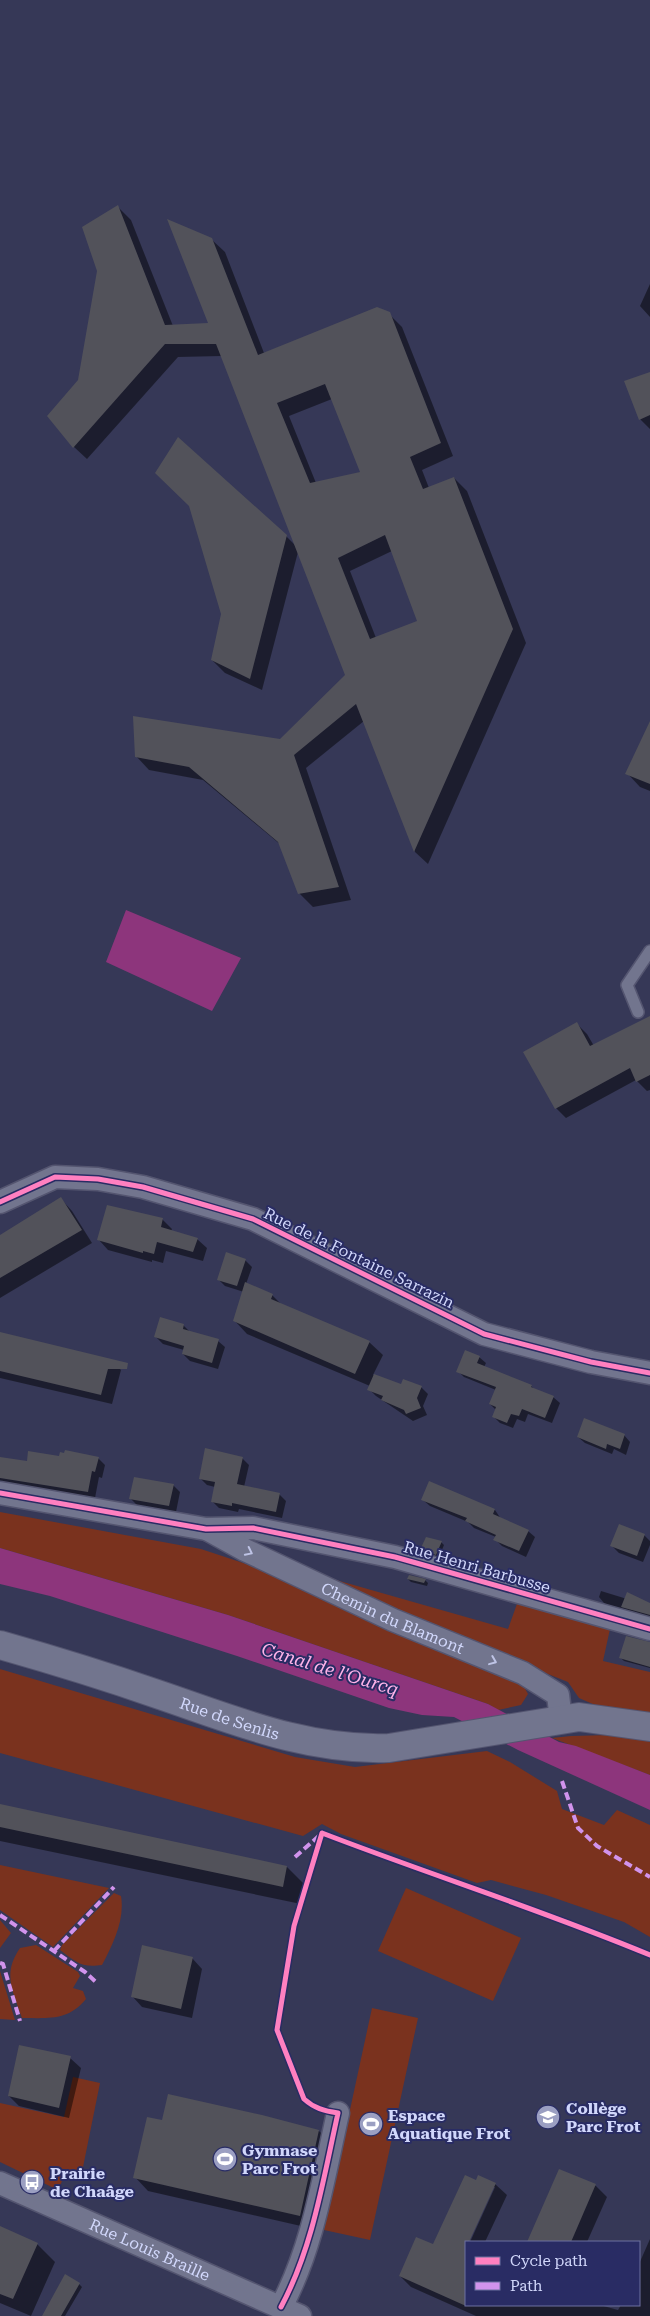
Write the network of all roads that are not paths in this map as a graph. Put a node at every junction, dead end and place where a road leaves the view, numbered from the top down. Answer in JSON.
{"nodes":[{"id":1,"x":650,"y":951,"type":"edge"},
{"id":2,"x":638,"y":1012,"type":"dead end"},
{"id":3,"x":0,"y":1202,"type":"edge"},
{"id":4,"x":650,"y":1373,"type":"edge"},
{"id":5,"x":0,"y":1493,"type":"edge"},
{"id":6,"x":206,"y":1528,"type":"junction"},
{"id":7,"x":650,"y":1629,"type":"edge"},
{"id":8,"x":0,"y":1645,"type":"edge"},
{"id":9,"x":570,"y":1718,"type":"junction"},
{"id":10,"x":650,"y":1727,"type":"edge"},
{"id":11,"x":338,"y":2114,"type":"dead end"},
{"id":12,"x":0,"y":2182,"type":"edge"},
{"id":13,"x":291,"y":2312,"type":"edge"}],
"edges":[{"from":1,"to":2,"type":"lane"},
{"from":3,"to":4,"type":"street","name":"Rue de la Fontaine Sarrazin"},
{"from":5,"to":6,"type":"street","name":"Rue Henri Barbusse"},
{"from":6,"to":7,"type":"street","name":"Rue Henri Barbusse"},
{"from":6,"to":9,"type":"street","name":"Chemin du Blamont","one_way":true},
{"from":8,"to":9,"type":"main road","name":"Rue de Senlis"},
{"from":9,"to":10,"type":"main road","name":"Rue de Senlis"},
{"from":11,"to":13,"type":"street"},
{"from":12,"to":13,"type":"street","name":"Rue Louis Braille"}]}
